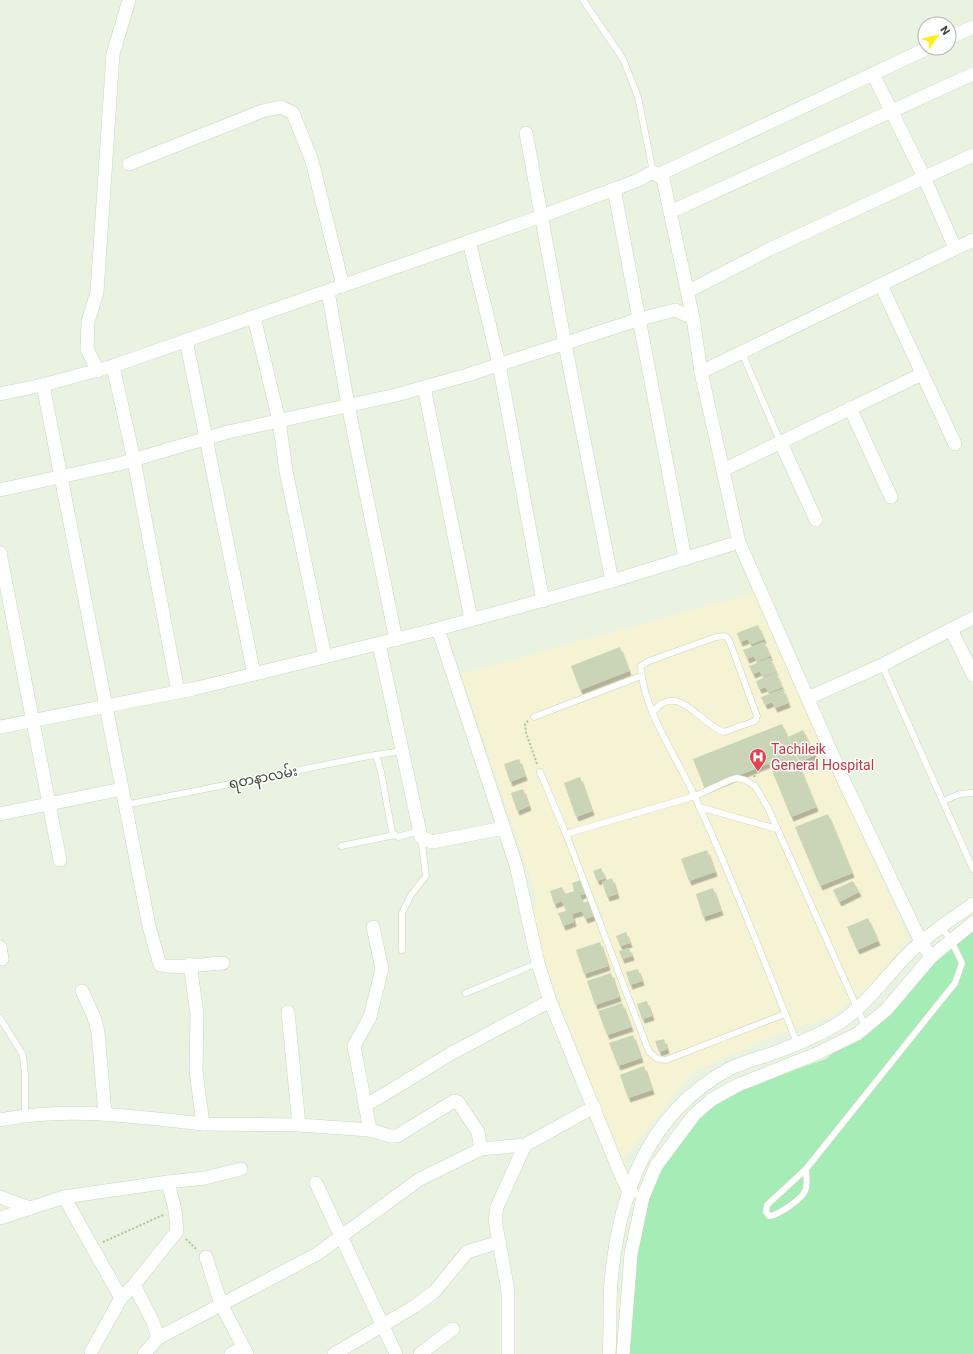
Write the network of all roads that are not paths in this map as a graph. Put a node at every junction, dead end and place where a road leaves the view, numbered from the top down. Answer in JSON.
{"nodes":[{"id":1,"x":129,"y":0,"type":"edge"},
{"id":2,"x":583,"y":0,"type":"edge"},
{"id":3,"x":973,"y":27,"type":"edge"},
{"id":4,"x":957,"y":34,"type":"edge"},
{"id":5,"x":917,"y":53,"type":"edge"},
{"id":6,"x":873,"y":74,"type":"junction"},
{"id":7,"x":973,"y":74,"type":"edge"},
{"id":8,"x":892,"y":111,"type":"junction"},
{"id":9,"x":526,"y":133,"type":"dead end"},
{"id":10,"x":973,"y":155,"type":"edge"},
{"id":11,"x":129,"y":164,"type":"dead end"},
{"id":12,"x":655,"y":173,"type":"junction"},
{"id":13,"x":924,"y":177,"type":"junction"},
{"id":14,"x":614,"y":188,"type":"junction"},
{"id":15,"x":670,"y":212,"type":"junction"},
{"id":16,"x":542,"y":216,"type":"junction"},
{"id":17,"x":973,"y":240,"type":"edge"},
{"id":18,"x":469,"y":241,"type":"junction"},
{"id":19,"x":955,"y":248,"type":"junction"},
{"id":20,"x":881,"y":285,"type":"junction"},
{"id":21,"x":343,"y":286,"type":"junction"},
{"id":22,"x":328,"y":291,"type":"junction"},
{"id":23,"x":687,"y":292,"type":"junction"},
{"id":24,"x":254,"y":317,"type":"junction"},
{"id":25,"x":693,"y":318,"type":"junction"},
{"id":26,"x":640,"y":319,"type":"junction"},
{"id":27,"x":186,"y":340,"type":"junction"},
{"id":28,"x":565,"y":344,"type":"junction"},
{"id":29,"x":742,"y":353,"type":"junction"},
{"id":30,"x":499,"y":364,"type":"junction"},
{"id":31,"x":113,"y":366,"type":"junction"},
{"id":32,"x":98,"y":371,"type":"junction"},
{"id":33,"x":701,"y":372,"type":"junction"},
{"id":34,"x":922,"y":374,"type":"junction"},
{"id":35,"x":43,"y":385,"type":"junction"},
{"id":36,"x":424,"y":386,"type":"junction"},
{"id":37,"x":0,"y":394,"type":"edge"},
{"id":38,"x":348,"y":405,"type":"junction"},
{"id":39,"x":850,"y":408,"type":"junction"},
{"id":40,"x":279,"y":421,"type":"junction"},
{"id":41,"x":206,"y":439,"type":"junction"},
{"id":42,"x":780,"y":441,"type":"junction"},
{"id":43,"x":955,"y":444,"type":"dead end"},
{"id":44,"x":134,"y":460,"type":"junction"},
{"id":45,"x":723,"y":470,"type":"junction"},
{"id":46,"x":61,"y":477,"type":"junction"},
{"id":47,"x":0,"y":490,"type":"edge"},
{"id":48,"x":891,"y":497,"type":"dead end"},
{"id":49,"x":816,"y":520,"type":"dead end"},
{"id":50,"x":739,"y":542,"type":"junction"},
{"id":51,"x":0,"y":553,"type":"edge"},
{"id":52,"x":684,"y":558,"type":"junction"},
{"id":53,"x":612,"y":581,"type":"junction"},
{"id":54,"x":543,"y":601,"type":"junction"},
{"id":55,"x":973,"y":618,"type":"edge"},
{"id":56,"x":471,"y":619,"type":"junction"},
{"id":57,"x":438,"y":629,"type":"junction"},
{"id":58,"x":951,"y":630,"type":"junction"},
{"id":59,"x":396,"y":640,"type":"junction"},
{"id":60,"x":379,"y":644,"type":"junction"},
{"id":61,"x":325,"y":657,"type":"junction"},
{"id":62,"x":882,"y":665,"type":"junction"},
{"id":63,"x":254,"y":674,"type":"junction"},
{"id":64,"x":973,"y":674,"type":"edge"},
{"id":65,"x":641,"y":676,"type":"junction"},
{"id":66,"x":178,"y":692,"type":"junction"},
{"id":67,"x":808,"y":698,"type":"junction"},
{"id":68,"x":106,"y":705,"type":"junction"},
{"id":69,"x":653,"y":712,"type":"junction"},
{"id":70,"x":534,"y":716,"type":"road end"},
{"id":71,"x":34,"y":721,"type":"junction"},
{"id":72,"x":0,"y":728,"type":"edge"},
{"id":73,"x":402,"y":751,"type":"junction"},
{"id":74,"x":376,"y":755,"type":"junction"},
{"id":75,"x":540,"y":772,"type":"road end"},
{"id":76,"x":122,"y":789,"type":"junction"},
{"id":77,"x":973,"y":793,"type":"edge"},
{"id":78,"x":695,"y":796,"type":"junction"},
{"id":79,"x":943,"y":801,"type":"junction"},
{"id":80,"x":50,"y":803,"type":"junction"},
{"id":81,"x":125,"y":805,"type":"junction"},
{"id":82,"x":699,"y":807,"type":"junction"},
{"id":83,"x":0,"y":814,"type":"edge"},
{"id":84,"x":504,"y":828,"type":"junction"},
{"id":85,"x":777,"y":829,"type":"junction"},
{"id":86,"x":420,"y":834,"type":"junction"},
{"id":87,"x":566,"y":834,"type":"junction"},
{"id":88,"x":395,"y":835,"type":"junction"},
{"id":89,"x":341,"y":846,"type":"dead end"},
{"id":90,"x":60,"y":860,"type":"dead end"},
{"id":91,"x":973,"y":869,"type":"edge"},
{"id":92,"x":973,"y":904,"type":"edge"},
{"id":93,"x":973,"y":923,"type":"edge"},
{"id":94,"x":373,"y":927,"type":"dead end"},
{"id":95,"x":941,"y":927,"type":"junction"},
{"id":96,"x":951,"y":940,"type":"junction"},
{"id":97,"x":921,"y":942,"type":"junction"},
{"id":98,"x":402,"y":950,"type":"dead end"},
{"id":99,"x":931,"y":957,"type":"junction"},
{"id":100,"x":223,"y":963,"type":"dead end"},
{"id":101,"x":538,"y":963,"type":"junction"},
{"id":102,"x":190,"y":964,"type":"junction"},
{"id":103,"x":82,"y":991,"type":"dead end"},
{"id":104,"x":466,"y":993,"type":"dead end"},
{"id":105,"x":550,"y":1001,"type":"junction"},
{"id":106,"x":856,"y":1008,"type":"junction"},
{"id":107,"x":288,"y":1012,"type":"dead end"},
{"id":108,"x":785,"y":1014,"type":"junction"},
{"id":109,"x":0,"y":1018,"type":"edge"},
{"id":110,"x":866,"y":1028,"type":"junction"},
{"id":111,"x":796,"y":1043,"type":"junction"},
{"id":112,"x":365,"y":1106,"type":"junction"},
{"id":113,"x":594,"y":1107,"type":"junction"},
{"id":114,"x":105,"y":1114,"type":"junction"},
{"id":115,"x":25,"y":1115,"type":"junction"},
{"id":116,"x":0,"y":1120,"type":"edge"},
{"id":117,"x":203,"y":1124,"type":"junction"},
{"id":118,"x":299,"y":1125,"type":"junction"},
{"id":119,"x":370,"y":1130,"type":"junction"},
{"id":120,"x":525,"y":1145,"type":"junction"},
{"id":121,"x":481,"y":1149,"type":"junction"},
{"id":122,"x":241,"y":1169,"type":"dead end"},
{"id":123,"x":806,"y":1169,"type":"junction"},
{"id":124,"x":168,"y":1182,"type":"junction"},
{"id":125,"x":316,"y":1183,"type":"dead end"},
{"id":126,"x":628,"y":1190,"type":"junction"},
{"id":127,"x":0,"y":1196,"type":"edge"},
{"id":128,"x":64,"y":1197,"type":"junction"},
{"id":129,"x":643,"y":1197,"type":"junction"},
{"id":130,"x":30,"y":1208,"type":"junction"},
{"id":131,"x":0,"y":1218,"type":"edge"},
{"id":132,"x":342,"y":1236,"type":"junction"},
{"id":133,"x":499,"y":1242,"type":"junction"},
{"id":134,"x":206,"y":1257,"type":"road end"},
{"id":135,"x":134,"y":1285,"type":"junction"},
{"id":136,"x":121,"y":1298,"type":"junction"},
{"id":137,"x":221,"y":1304,"type":"junction"},
{"id":138,"x":383,"y":1326,"type":"junction"},
{"id":139,"x":453,"y":1329,"type":"dead end"},
{"id":140,"x":158,"y":1338,"type":"junction"},
{"id":141,"x":245,"y":1351,"type":"edge"},
{"id":142,"x":91,"y":1352,"type":"dead end"},
{"id":143,"x":144,"y":1354,"type":"edge"},
{"id":144,"x":232,"y":1354,"type":"edge"},
{"id":145,"x":334,"y":1354,"type":"edge"},
{"id":146,"x":396,"y":1354,"type":"edge"},
{"id":147,"x":420,"y":1354,"type":"edge"},
{"id":148,"x":508,"y":1354,"type":"edge"},
{"id":149,"x":609,"y":1354,"type":"edge"},
{"id":150,"x":623,"y":1354,"type":"edge"}],
"edges":[{"from":1,"to":32,"type":"street"},
{"from":2,"to":12,"type":"lane"},
{"from":3,"to":4,"type":"street"},
{"from":5,"to":6,"type":"street"},
{"from":6,"to":8,"type":"street"},
{"from":6,"to":12,"type":"street"},
{"from":7,"to":8,"type":"street"},
{"from":8,"to":13,"type":"street"},
{"from":8,"to":15,"type":"street"},
{"from":9,"to":16,"type":"street"},
{"from":10,"to":13,"type":"street"},
{"from":11,"to":21,"type":"street"},
{"from":12,"to":14,"type":"street"},
{"from":12,"to":15,"type":"street"},
{"from":13,"to":19,"type":"street"},
{"from":13,"to":23,"type":"street"},
{"from":14,"to":16,"type":"street"},
{"from":14,"to":26,"type":"street"},
{"from":15,"to":23,"type":"street"},
{"from":16,"to":18,"type":"street"},
{"from":16,"to":28,"type":"street"},
{"from":17,"to":19,"type":"street"},
{"from":18,"to":21,"type":"street"},
{"from":18,"to":30,"type":"street"},
{"from":19,"to":20,"type":"street"},
{"from":20,"to":29,"type":"street"},
{"from":20,"to":34,"type":"street"},
{"from":21,"to":22,"type":"street"},
{"from":22,"to":24,"type":"street"},
{"from":22,"to":38,"type":"street"},
{"from":23,"to":25,"type":"street"},
{"from":24,"to":27,"type":"street"},
{"from":24,"to":40,"type":"street"},
{"from":25,"to":26,"type":"street"},
{"from":25,"to":33,"type":"street"},
{"from":26,"to":28,"type":"street"},
{"from":26,"to":52,"type":"street"},
{"from":27,"to":31,"type":"street"},
{"from":27,"to":41,"type":"street"},
{"from":28,"to":30,"type":"street"},
{"from":28,"to":53,"type":"street"},
{"from":29,"to":33,"type":"street"},
{"from":29,"to":42,"type":"lane"},
{"from":30,"to":36,"type":"street"},
{"from":30,"to":54,"type":"street"},
{"from":31,"to":32,"type":"street"},
{"from":31,"to":44,"type":"street"},
{"from":32,"to":35,"type":"street"},
{"from":33,"to":45,"type":"street"},
{"from":34,"to":39,"type":"street"},
{"from":34,"to":43,"type":"street"},
{"from":35,"to":37,"type":"street"},
{"from":35,"to":46,"type":"street"},
{"from":36,"to":38,"type":"street"},
{"from":36,"to":56,"type":"street"},
{"from":38,"to":40,"type":"street"},
{"from":38,"to":59,"type":"street"},
{"from":39,"to":42,"type":"street"},
{"from":39,"to":48,"type":"street"},
{"from":40,"to":41,"type":"street"},
{"from":40,"to":61,"type":"street"},
{"from":41,"to":44,"type":"street"},
{"from":41,"to":63,"type":"street"},
{"from":42,"to":45,"type":"street"},
{"from":42,"to":49,"type":"street"},
{"from":44,"to":46,"type":"street"},
{"from":44,"to":66,"type":"street"},
{"from":45,"to":50,"type":"street"},
{"from":46,"to":47,"type":"street"},
{"from":46,"to":68,"type":"street"},
{"from":50,"to":52,"type":"street"},
{"from":50,"to":67,"type":"street"},
{"from":51,"to":71,"type":"street"},
{"from":52,"to":53,"type":"street"},
{"from":53,"to":54,"type":"street"},
{"from":54,"to":56,"type":"street"},
{"from":55,"to":58,"type":"street"},
{"from":56,"to":57,"type":"street"},
{"from":57,"to":59,"type":"street"},
{"from":57,"to":84,"type":"street"},
{"from":58,"to":62,"type":"street"},
{"from":58,"to":64,"type":"street"},
{"from":59,"to":60,"type":"street"},
{"from":60,"to":61,"type":"street"},
{"from":60,"to":73,"type":"street"},
{"from":61,"to":63,"type":"street"},
{"from":62,"to":67,"type":"street"},
{"from":62,"to":79,"type":"lane"},
{"from":63,"to":66,"type":"street"},
{"from":65,"to":69,"type":"lane"},
{"from":65,"to":69,"type":"lane"},
{"from":65,"to":70,"type":"lane"},
{"from":66,"to":68,"type":"street"},
{"from":67,"to":97,"type":"street"},
{"from":68,"to":71,"type":"street"},
{"from":68,"to":76,"type":"street"},
{"from":69,"to":78,"type":"lane"},
{"from":71,"to":72,"type":"street"},
{"from":71,"to":80,"type":"street"},
{"from":73,"to":74,"type":"lane","name":"ရတနာလမ်း"},
{"from":73,"to":86,"type":"street"},
{"from":74,"to":81,"type":"lane","name":"ရတနာလမ်း"},
{"from":74,"to":88,"type":"lane"},
{"from":75,"to":87,"type":"lane"},
{"from":76,"to":80,"type":"street"},
{"from":76,"to":81,"type":"street"},
{"from":77,"to":79,"type":"lane"},
{"from":78,"to":82,"type":"lane"},
{"from":78,"to":85,"type":"lane"},
{"from":78,"to":87,"type":"lane"},
{"from":79,"to":91,"type":"lane"},
{"from":80,"to":83,"type":"street"},
{"from":80,"to":90,"type":"street"},
{"from":81,"to":102,"type":"street"},
{"from":82,"to":85,"type":"lane"},
{"from":82,"to":108,"type":"lane"},
{"from":84,"to":86,"type":"street"},
{"from":84,"to":101,"type":"street"},
{"from":85,"to":106,"type":"lane"},
{"from":86,"to":88,"type":"lane"},
{"from":86,"to":98,"type":"lane"},
{"from":87,"to":108,"type":"lane"},
{"from":88,"to":89,"type":"lane"},
{"from":92,"to":95,"type":"street"},
{"from":93,"to":96,"type":"street"},
{"from":94,"to":112,"type":"street"},
{"from":95,"to":96,"type":"lane"},
{"from":95,"to":97,"type":"street"},
{"from":96,"to":99,"type":"street"},
{"from":96,"to":123,"type":"lane"},
{"from":97,"to":99,"type":"street"},
{"from":97,"to":106,"type":"street"},
{"from":99,"to":110,"type":"street"},
{"from":100,"to":102,"type":"street"},
{"from":101,"to":104,"type":"lane"},
{"from":101,"to":105,"type":"street"},
{"from":102,"to":117,"type":"street"},
{"from":103,"to":114,"type":"street"},
{"from":105,"to":112,"type":"street"},
{"from":105,"to":113,"type":"street"},
{"from":106,"to":110,"type":"lane"},
{"from":106,"to":111,"type":"street"},
{"from":107,"to":118,"type":"street"},
{"from":108,"to":111,"type":"lane"},
{"from":109,"to":115,"type":"lane"},
{"from":110,"to":129,"type":"street"},
{"from":111,"to":126,"type":"street"},
{"from":112,"to":119,"type":"street"},
{"from":113,"to":120,"type":"street"},
{"from":113,"to":126,"type":"street"},
{"from":114,"to":115,"type":"street"},
{"from":114,"to":117,"type":"street"},
{"from":115,"to":116,"type":"street"},
{"from":117,"to":118,"type":"street"},
{"from":118,"to":119,"type":"street"},
{"from":119,"to":121,"type":"street"},
{"from":120,"to":121,"type":"street"},
{"from":120,"to":133,"type":"street"},
{"from":121,"to":132,"type":"street"},
{"from":122,"to":124,"type":"street"},
{"from":123,"to":123,"type":"lane"},
{"from":124,"to":128,"type":"street"},
{"from":124,"to":135,"type":"street"},
{"from":125,"to":132,"type":"street"},
{"from":126,"to":129,"type":"street"},
{"from":126,"to":149,"type":"street"},
{"from":127,"to":130,"type":"street"},
{"from":128,"to":130,"type":"street"},
{"from":128,"to":136,"type":"street"},
{"from":129,"to":150,"type":"street"},
{"from":130,"to":131,"type":"street"},
{"from":132,"to":137,"type":"street"},
{"from":132,"to":138,"type":"street"},
{"from":133,"to":138,"type":"street"},
{"from":133,"to":148,"type":"street"},
{"from":134,"to":137,"type":"street"},
{"from":135,"to":136,"type":"street"},
{"from":135,"to":140,"type":"street"},
{"from":136,"to":142,"type":"street"},
{"from":137,"to":140,"type":"street"},
{"from":137,"to":141,"type":"street"},
{"from":138,"to":145,"type":"street"},
{"from":138,"to":146,"type":"street"},
{"from":139,"to":147,"type":"street"},
{"from":140,"to":143,"type":"street"},
{"from":141,"to":144,"type":"street"}]}
